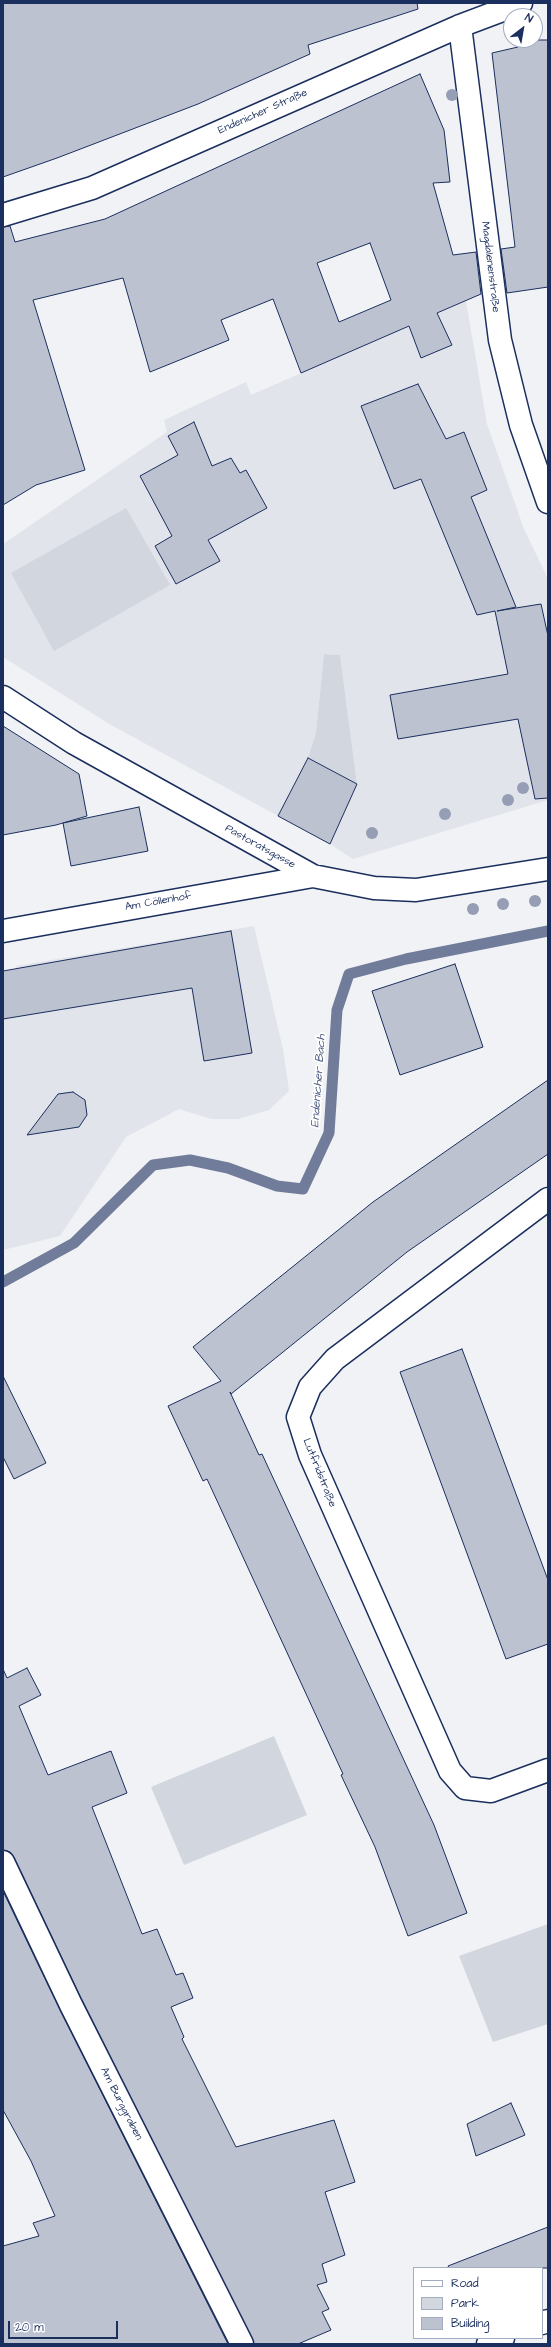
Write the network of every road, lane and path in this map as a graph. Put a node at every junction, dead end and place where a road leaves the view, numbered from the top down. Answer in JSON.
{"nodes":[{"id":1,"x":521,"y":3,"type":"edge"},
{"id":2,"x":460,"y":26,"type":"junction"},
{"id":3,"x":3,"y":215,"type":"edge"},
{"id":4,"x":548,"y":502,"type":"edge"},
{"id":5,"x":3,"y":696,"type":"edge"},
{"id":6,"x":548,"y":869,"type":"edge"},
{"id":7,"x":313,"y":876,"type":"junction"},
{"id":8,"x":3,"y":930,"type":"edge"},
{"id":9,"x":548,"y":1199,"type":"edge"},
{"id":10,"x":548,"y":1770,"type":"edge"},
{"id":11,"x":3,"y":1862,"type":"edge"},
{"id":12,"x":500,"y":2339,"type":"edge"},
{"id":13,"x":242,"y":2344,"type":"edge"},
{"id":14,"x":488,"y":2344,"type":"edge"}],
"edges":[{"from":1,"to":2,"type":"street","name":"Endenicher Straße"},
{"from":2,"to":3,"type":"street","name":"Endenicher Straße"},
{"from":2,"to":4,"type":"street","name":"Magdalenenstraße"},
{"from":5,"to":7,"type":"street","name":"Pastoratsgasse"},
{"from":6,"to":7,"type":"street","name":"Pastoratsgasse"},
{"from":7,"to":8,"type":"street","name":"Am Cöllenhof"},
{"from":9,"to":10,"type":"street","name":"Lutfridstraße"},
{"from":11,"to":13,"type":"street","name":"Am Burggraben"},
{"from":12,"to":14,"type":"street"}]}
